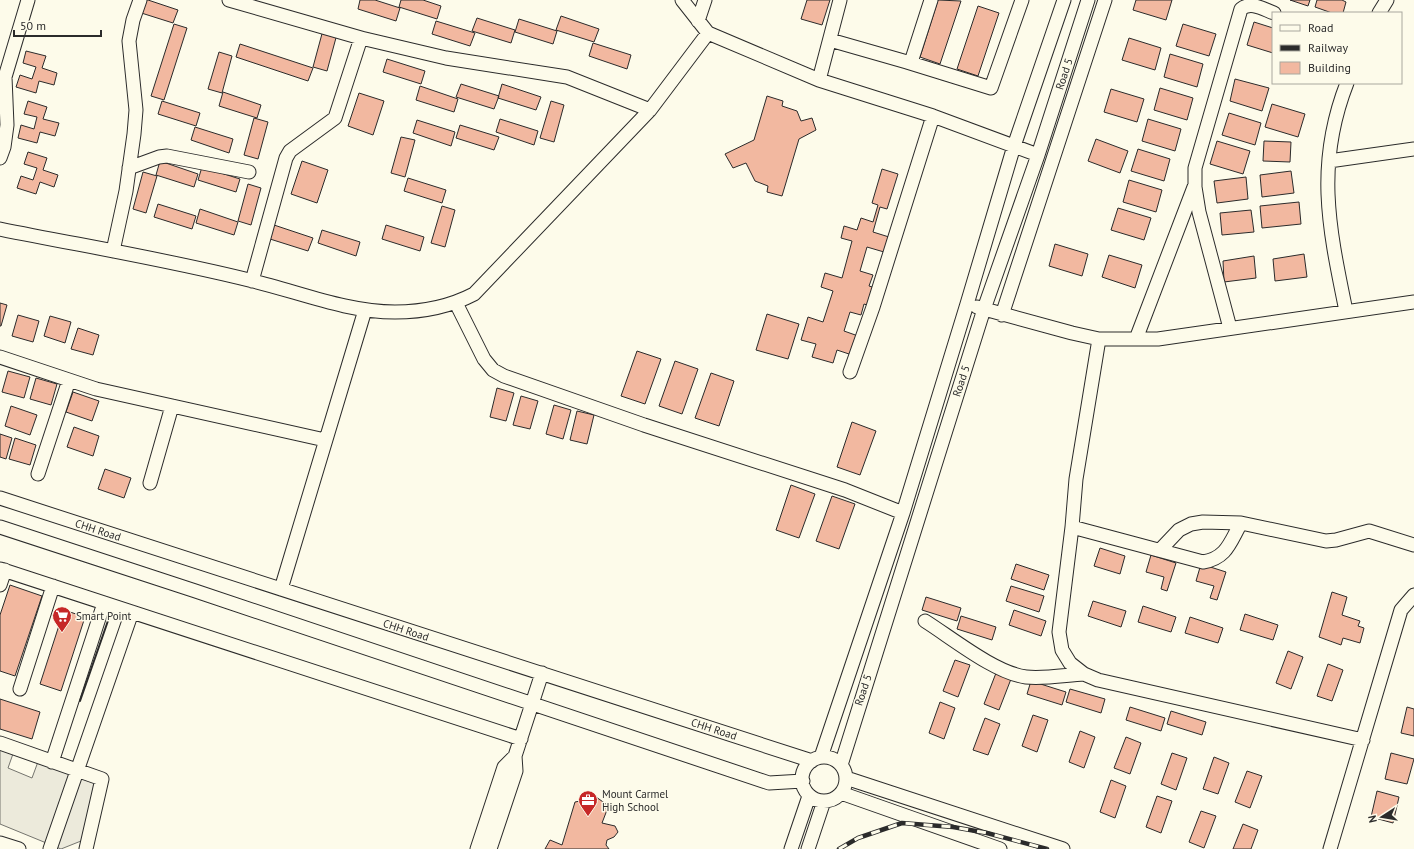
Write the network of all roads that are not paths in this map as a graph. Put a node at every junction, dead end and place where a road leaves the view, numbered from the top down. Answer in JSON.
{"nodes":[{"id":1,"x":28,"y":0,"type":"edge"},
{"id":2,"x":140,"y":0,"type":"edge"},
{"id":3,"x":230,"y":0,"type":"edge"},
{"id":4,"x":682,"y":0,"type":"edge"},
{"id":5,"x":705,"y":0,"type":"edge"},
{"id":6,"x":840,"y":0,"type":"edge"},
{"id":7,"x":931,"y":0,"type":"edge"},
{"id":8,"x":1022,"y":0,"type":"edge"},
{"id":9,"x":1064,"y":0,"type":"edge"},
{"id":10,"x":1088,"y":0,"type":"edge"},
{"id":11,"x":1105,"y":0,"type":"edge"},
{"id":12,"x":1387,"y":0,"type":"edge"},
{"id":13,"x":1272,"y":12,"type":"edge"},
{"id":14,"x":1380,"y":12,"type":"edge"},
{"id":15,"x":698,"y":21,"type":"junction"},
{"id":16,"x":708,"y":33,"type":"junction"},
{"id":17,"x":361,"y":38,"type":"junction"},
{"id":18,"x":830,"y":40,"type":"junction"},
{"id":19,"x":907,"y":62,"type":"junction"},
{"id":20,"x":819,"y":80,"type":"junction"},
{"id":21,"x":1347,"y":84,"type":"edge"},
{"id":22,"x":650,"y":110,"type":"junction"},
{"id":23,"x":933,"y":116,"type":"junction"},
{"id":24,"x":1014,"y":146,"type":"junction"},
{"id":25,"x":1414,"y":148,"type":"edge"},
{"id":26,"x":1038,"y":156,"type":"junction"},
{"id":27,"x":0,"y":158,"type":"edge"},
{"id":28,"x":1329,"y":160,"type":"junction"},
{"id":29,"x":129,"y":168,"type":"junction"},
{"id":30,"x":250,"y":172,"type":"dead end"},
{"id":31,"x":1195,"y":187,"type":"junction"},
{"id":32,"x":0,"y":229,"type":"edge"},
{"id":33,"x":114,"y":251,"type":"junction"},
{"id":34,"x":252,"y":281,"type":"junction"},
{"id":35,"x":1414,"y":302,"type":"edge"},
{"id":36,"x":456,"y":303,"type":"junction"},
{"id":37,"x":967,"y":304,"type":"junction"},
{"id":38,"x":984,"y":309,"type":"junction"},
{"id":39,"x":365,"y":310,"type":"junction"},
{"id":40,"x":1346,"y":310,"type":"junction"},
{"id":41,"x":1002,"y":315,"type":"junction"},
{"id":42,"x":1230,"y":328,"type":"junction"},
{"id":43,"x":1099,"y":339,"type":"junction"},
{"id":44,"x":1136,"y":339,"type":"junction"},
{"id":45,"x":0,"y":357,"type":"edge"},
{"id":46,"x":850,"y":372,"type":"dead end"},
{"id":47,"x":69,"y":380,"type":"junction"},
{"id":48,"x":172,"y":406,"type":"junction"},
{"id":49,"x":325,"y":440,"type":"junction"},
{"id":50,"x":38,"y":474,"type":"dead end"},
{"id":51,"x":150,"y":483,"type":"dead end"},
{"id":52,"x":0,"y":498,"type":"edge"},
{"id":53,"x":903,"y":513,"type":"junction"},
{"id":54,"x":1241,"y":523,"type":"junction"},
{"id":55,"x":0,"y":527,"type":"edge"},
{"id":56,"x":1072,"y":527,"type":"junction"},
{"id":57,"x":1414,"y":545,"type":"edge"},
{"id":58,"x":1160,"y":550,"type":"junction"},
{"id":59,"x":2,"y":570,"type":"edge"},
{"id":60,"x":0,"y":585,"type":"edge"},
{"id":61,"x":53,"y":586,"type":"junction"},
{"id":62,"x":281,"y":589,"type":"junction"},
{"id":63,"x":1414,"y":595,"type":"edge"},
{"id":64,"x":104,"y":603,"type":"junction"},
{"id":65,"x":132,"y":612,"type":"junction"},
{"id":66,"x":925,"y":621,"type":"dead end"},
{"id":67,"x":542,"y":673,"type":"junction"},
{"id":68,"x":1084,"y":674,"type":"junction"},
{"id":69,"x":20,"y":689,"type":"dead end"},
{"id":70,"x":532,"y":705,"type":"junction"},
{"id":71,"x":521,"y":739,"type":"junction"},
{"id":72,"x":1362,"y":740,"type":"junction"},
{"id":73,"x":0,"y":743,"type":"edge"},
{"id":74,"x":516,"y":756,"type":"junction"},
{"id":75,"x":817,"y":759,"type":"junction"},
{"id":76,"x":52,"y":762,"type":"junction"},
{"id":77,"x":841,"y":765,"type":"junction"},
{"id":78,"x":77,"y":770,"type":"junction"},
{"id":79,"x":846,"y":778,"type":"junction"},
{"id":80,"x":803,"y":781,"type":"junction"},
{"id":81,"x":841,"y":793,"type":"junction"},
{"id":82,"x":809,"y":796,"type":"junction"},
{"id":83,"x":824,"y":801,"type":"junction"},
{"id":84,"x":0,"y":843,"type":"edge"},
{"id":85,"x":18,"y":849,"type":"edge"},
{"id":86,"x":50,"y":849,"type":"edge"},
{"id":87,"x":86,"y":849,"type":"edge"},
{"id":88,"x":477,"y":849,"type":"edge"},
{"id":89,"x":490,"y":849,"type":"edge"},
{"id":90,"x":791,"y":849,"type":"edge"},
{"id":91,"x":808,"y":849,"type":"edge"},
{"id":92,"x":1000,"y":849,"type":"edge"},
{"id":93,"x":1063,"y":849,"type":"edge"},
{"id":94,"x":1330,"y":849,"type":"edge"}],
"edges":[{"from":1,"to":27,"type":"street"},
{"from":2,"to":29,"type":"street"},
{"from":3,"to":17,"type":"street"},
{"from":4,"to":15,"type":"street"},
{"from":5,"to":15,"type":"street"},
{"from":6,"to":18,"type":"street"},
{"from":7,"to":19,"type":"street"},
{"from":8,"to":19,"type":"street"},
{"from":9,"to":24,"type":"street","name":"Road 5"},
{"from":10,"to":26,"type":"street","name":"Road 5"},
{"from":11,"to":41,"type":"street"},
{"from":12,"to":14,"type":"street"},
{"from":13,"to":31,"type":"street"},
{"from":15,"to":16,"type":"street"},
{"from":16,"to":20,"type":"street"},
{"from":16,"to":22,"type":"street"},
{"from":17,"to":22,"type":"street"},
{"from":17,"to":34,"type":"street"},
{"from":18,"to":19,"type":"street"},
{"from":18,"to":20,"type":"street"},
{"from":20,"to":23,"type":"street"},
{"from":21,"to":28,"type":"street"},
{"from":22,"to":36,"type":"street"},
{"from":23,"to":24,"type":"street"},
{"from":23,"to":46,"type":"street"},
{"from":24,"to":26,"type":"street"},
{"from":24,"to":37,"type":"street","name":"Road 5"},
{"from":25,"to":28,"type":"street"},
{"from":26,"to":38,"type":"street","name":"Road 5"},
{"from":28,"to":40,"type":"street"},
{"from":29,"to":30,"type":"street"},
{"from":29,"to":33,"type":"street"},
{"from":31,"to":42,"type":"street"},
{"from":31,"to":44,"type":"street"},
{"from":32,"to":33,"type":"street"},
{"from":33,"to":34,"type":"street"},
{"from":34,"to":39,"type":"street"},
{"from":35,"to":40,"type":"street"},
{"from":36,"to":39,"type":"street"},
{"from":36,"to":53,"type":"street"},
{"from":37,"to":38,"type":"street"},
{"from":37,"to":53,"type":"street","name":"Road 5"},
{"from":38,"to":41,"type":"street"},
{"from":38,"to":77,"type":"street","name":"Road 5"},
{"from":39,"to":49,"type":"street"},
{"from":40,"to":42,"type":"street"},
{"from":41,"to":43,"type":"street"},
{"from":42,"to":44,"type":"street"},
{"from":43,"to":44,"type":"street"},
{"from":43,"to":56,"type":"street"},
{"from":45,"to":47,"type":"street"},
{"from":47,"to":48,"type":"street"},
{"from":47,"to":50,"type":"street"},
{"from":48,"to":49,"type":"street"},
{"from":48,"to":51,"type":"street"},
{"from":49,"to":62,"type":"street"},
{"from":52,"to":62,"type":"street","name":"CHH Road"},
{"from":53,"to":75,"type":"street","name":"Road 5"},
{"from":54,"to":57,"type":"street"},
{"from":54,"to":58,"type":"street"},
{"from":54,"to":58,"type":"street"},
{"from":55,"to":70,"type":"street"},
{"from":56,"to":58,"type":"street"},
{"from":56,"to":68,"type":"street"},
{"from":59,"to":60,"type":"street"},
{"from":59,"to":61,"type":"street"},
{"from":61,"to":64,"type":"street"},
{"from":61,"to":69,"type":"street"},
{"from":62,"to":67,"type":"street","name":"CHH Road"},
{"from":63,"to":72,"type":"street"},
{"from":64,"to":65,"type":"street"},
{"from":64,"to":76,"type":"street"},
{"from":65,"to":71,"type":"street"},
{"from":65,"to":78,"type":"street"},
{"from":66,"to":68,"type":"street"},
{"from":67,"to":70,"type":"street"},
{"from":67,"to":75,"type":"street","name":"CHH Road"},
{"from":68,"to":72,"type":"street"},
{"from":70,"to":71,"type":"street"},
{"from":70,"to":80,"type":"street"},
{"from":71,"to":74,"type":"street"},
{"from":72,"to":94,"type":"street"},
{"from":73,"to":76,"type":"street"},
{"from":74,"to":88,"type":"street"},
{"from":74,"to":89,"type":"street"},
{"from":75,"to":77,"type":"street"},
{"from":75,"to":80,"type":"street"},
{"from":76,"to":78,"type":"street"},
{"from":77,"to":79,"type":"street"},
{"from":78,"to":86,"type":"street"},
{"from":78,"to":87,"type":"street"},
{"from":79,"to":81,"type":"street"},
{"from":79,"to":93,"type":"street"},
{"from":80,"to":82,"type":"street"},
{"from":81,"to":83,"type":"street"},
{"from":81,"to":92,"type":"street"},
{"from":82,"to":83,"type":"street"},
{"from":82,"to":90,"type":"street"},
{"from":83,"to":91,"type":"street"},
{"from":84,"to":85,"type":"street"}]}
